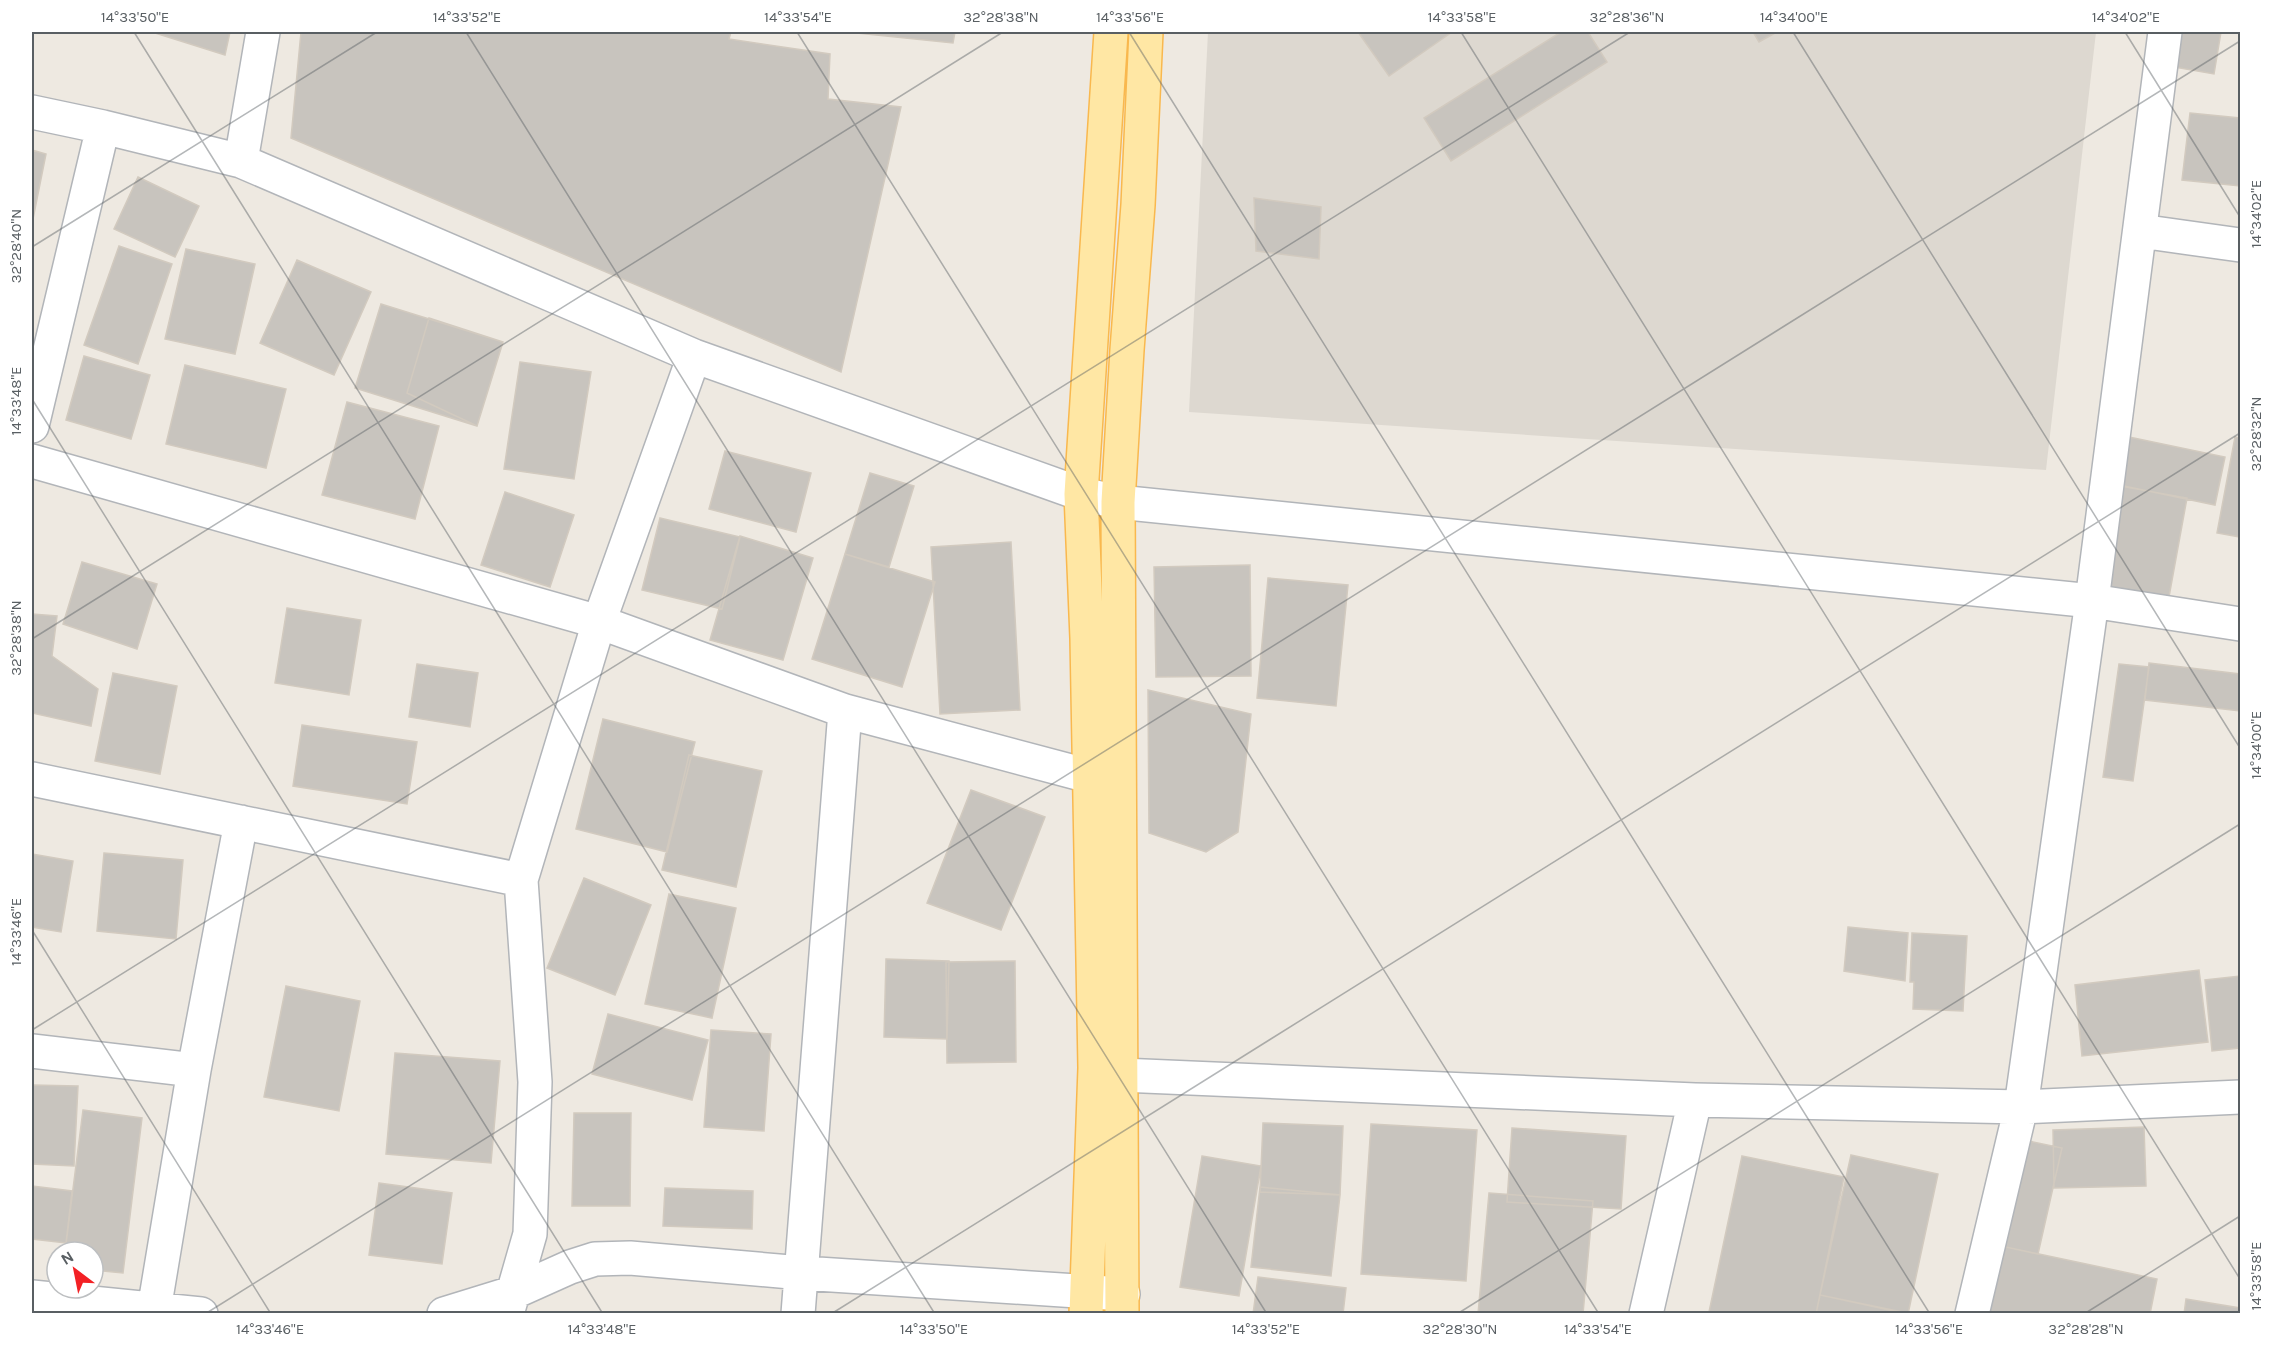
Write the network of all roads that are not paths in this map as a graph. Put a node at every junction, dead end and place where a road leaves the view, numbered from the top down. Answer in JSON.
{"nodes":[{"id":1,"x":263,"y":32,"type":"edge"},
{"id":2,"x":1111,"y":32,"type":"edge"},
{"id":3,"x":1146,"y":32,"type":"edge"},
{"id":4,"x":2165,"y":32,"type":"edge"},
{"id":5,"x":32,"y":112,"type":"edge"},
{"id":6,"x":103,"y":127,"type":"junction"},
{"id":7,"x":241,"y":161,"type":"junction"},
{"id":8,"x":2139,"y":231,"type":"junction"},
{"id":9,"x":2241,"y":245,"type":"edge"},
{"id":10,"x":694,"y":356,"type":"junction"},
{"id":11,"x":32,"y":426,"type":"edge"},
{"id":12,"x":32,"y":461,"type":"edge"},
{"id":13,"x":1081,"y":494,"type":"junction"},
{"id":14,"x":1118,"y":502,"type":"junction"},
{"id":15,"x":2092,"y":601,"type":"junction"},
{"id":16,"x":599,"y":622,"type":"junction"},
{"id":17,"x":2241,"y":624,"type":"edge"},
{"id":18,"x":845,"y":711,"type":"junction"},
{"id":19,"x":1089,"y":776,"type":"junction"},
{"id":20,"x":32,"y":779,"type":"edge"},
{"id":21,"x":241,"y":822,"type":"junction"},
{"id":22,"x":521,"y":880,"type":"junction"},
{"id":23,"x":32,"y":1051,"type":"edge"},
{"id":24,"x":194,"y":1070,"type":"junction"},
{"id":25,"x":1121,"y":1075,"type":"junction"},
{"id":26,"x":2241,"y":1097,"type":"edge"},
{"id":27,"x":1695,"y":1100,"type":"junction"},
{"id":28,"x":2021,"y":1107,"type":"junction"},
{"id":29,"x":802,"y":1272,"type":"junction"},
{"id":30,"x":32,"y":1297,"type":"edge"},
{"id":31,"x":509,"y":1303,"type":"edge"},
{"id":32,"x":1086,"y":1303,"type":"edge"},
{"id":33,"x":1122,"y":1304,"type":"edge"},
{"id":34,"x":154,"y":1310,"type":"junction"},
{"id":35,"x":201,"y":1314,"type":"edge"},
{"id":36,"x":444,"y":1314,"type":"edge"},
{"id":37,"x":798,"y":1314,"type":"edge"},
{"id":38,"x":1646,"y":1314,"type":"edge"},
{"id":39,"x":1972,"y":1314,"type":"edge"}],
"edges":[{"from":1,"to":7,"type":"street"},
{"from":2,"to":13,"type":"main road"},
{"from":3,"to":14,"type":"main road"},
{"from":4,"to":8,"type":"street"},
{"from":5,"to":6,"type":"street"},
{"from":6,"to":7,"type":"street"},
{"from":6,"to":11,"type":"street"},
{"from":7,"to":10,"type":"street"},
{"from":8,"to":9,"type":"street"},
{"from":8,"to":15,"type":"street"},
{"from":10,"to":13,"type":"street"},
{"from":10,"to":16,"type":"street"},
{"from":12,"to":16,"type":"street"},
{"from":13,"to":14,"type":"street"},
{"from":13,"to":19,"type":"main road"},
{"from":14,"to":15,"type":"street"},
{"from":14,"to":25,"type":"main road"},
{"from":15,"to":17,"type":"street"},
{"from":15,"to":28,"type":"street"},
{"from":16,"to":18,"type":"street"},
{"from":16,"to":22,"type":"street"},
{"from":18,"to":19,"type":"street"},
{"from":18,"to":29,"type":"street"},
{"from":19,"to":32,"type":"main road"},
{"from":20,"to":21,"type":"street"},
{"from":21,"to":22,"type":"street"},
{"from":21,"to":24,"type":"street"},
{"from":22,"to":31,"type":"street"},
{"from":23,"to":24,"type":"street"},
{"from":24,"to":34,"type":"street"},
{"from":25,"to":27,"type":"street"},
{"from":25,"to":33,"type":"main road"},
{"from":26,"to":28,"type":"street"},
{"from":27,"to":28,"type":"street"},
{"from":27,"to":38,"type":"street"},
{"from":28,"to":39,"type":"street"},
{"from":29,"to":31,"type":"street"},
{"from":29,"to":32,"type":"street"},
{"from":29,"to":37,"type":"street"},
{"from":30,"to":34,"type":"street"},
{"from":31,"to":36,"type":"street"},
{"from":32,"to":33,"type":"street"},
{"from":34,"to":35,"type":"street"}]}
